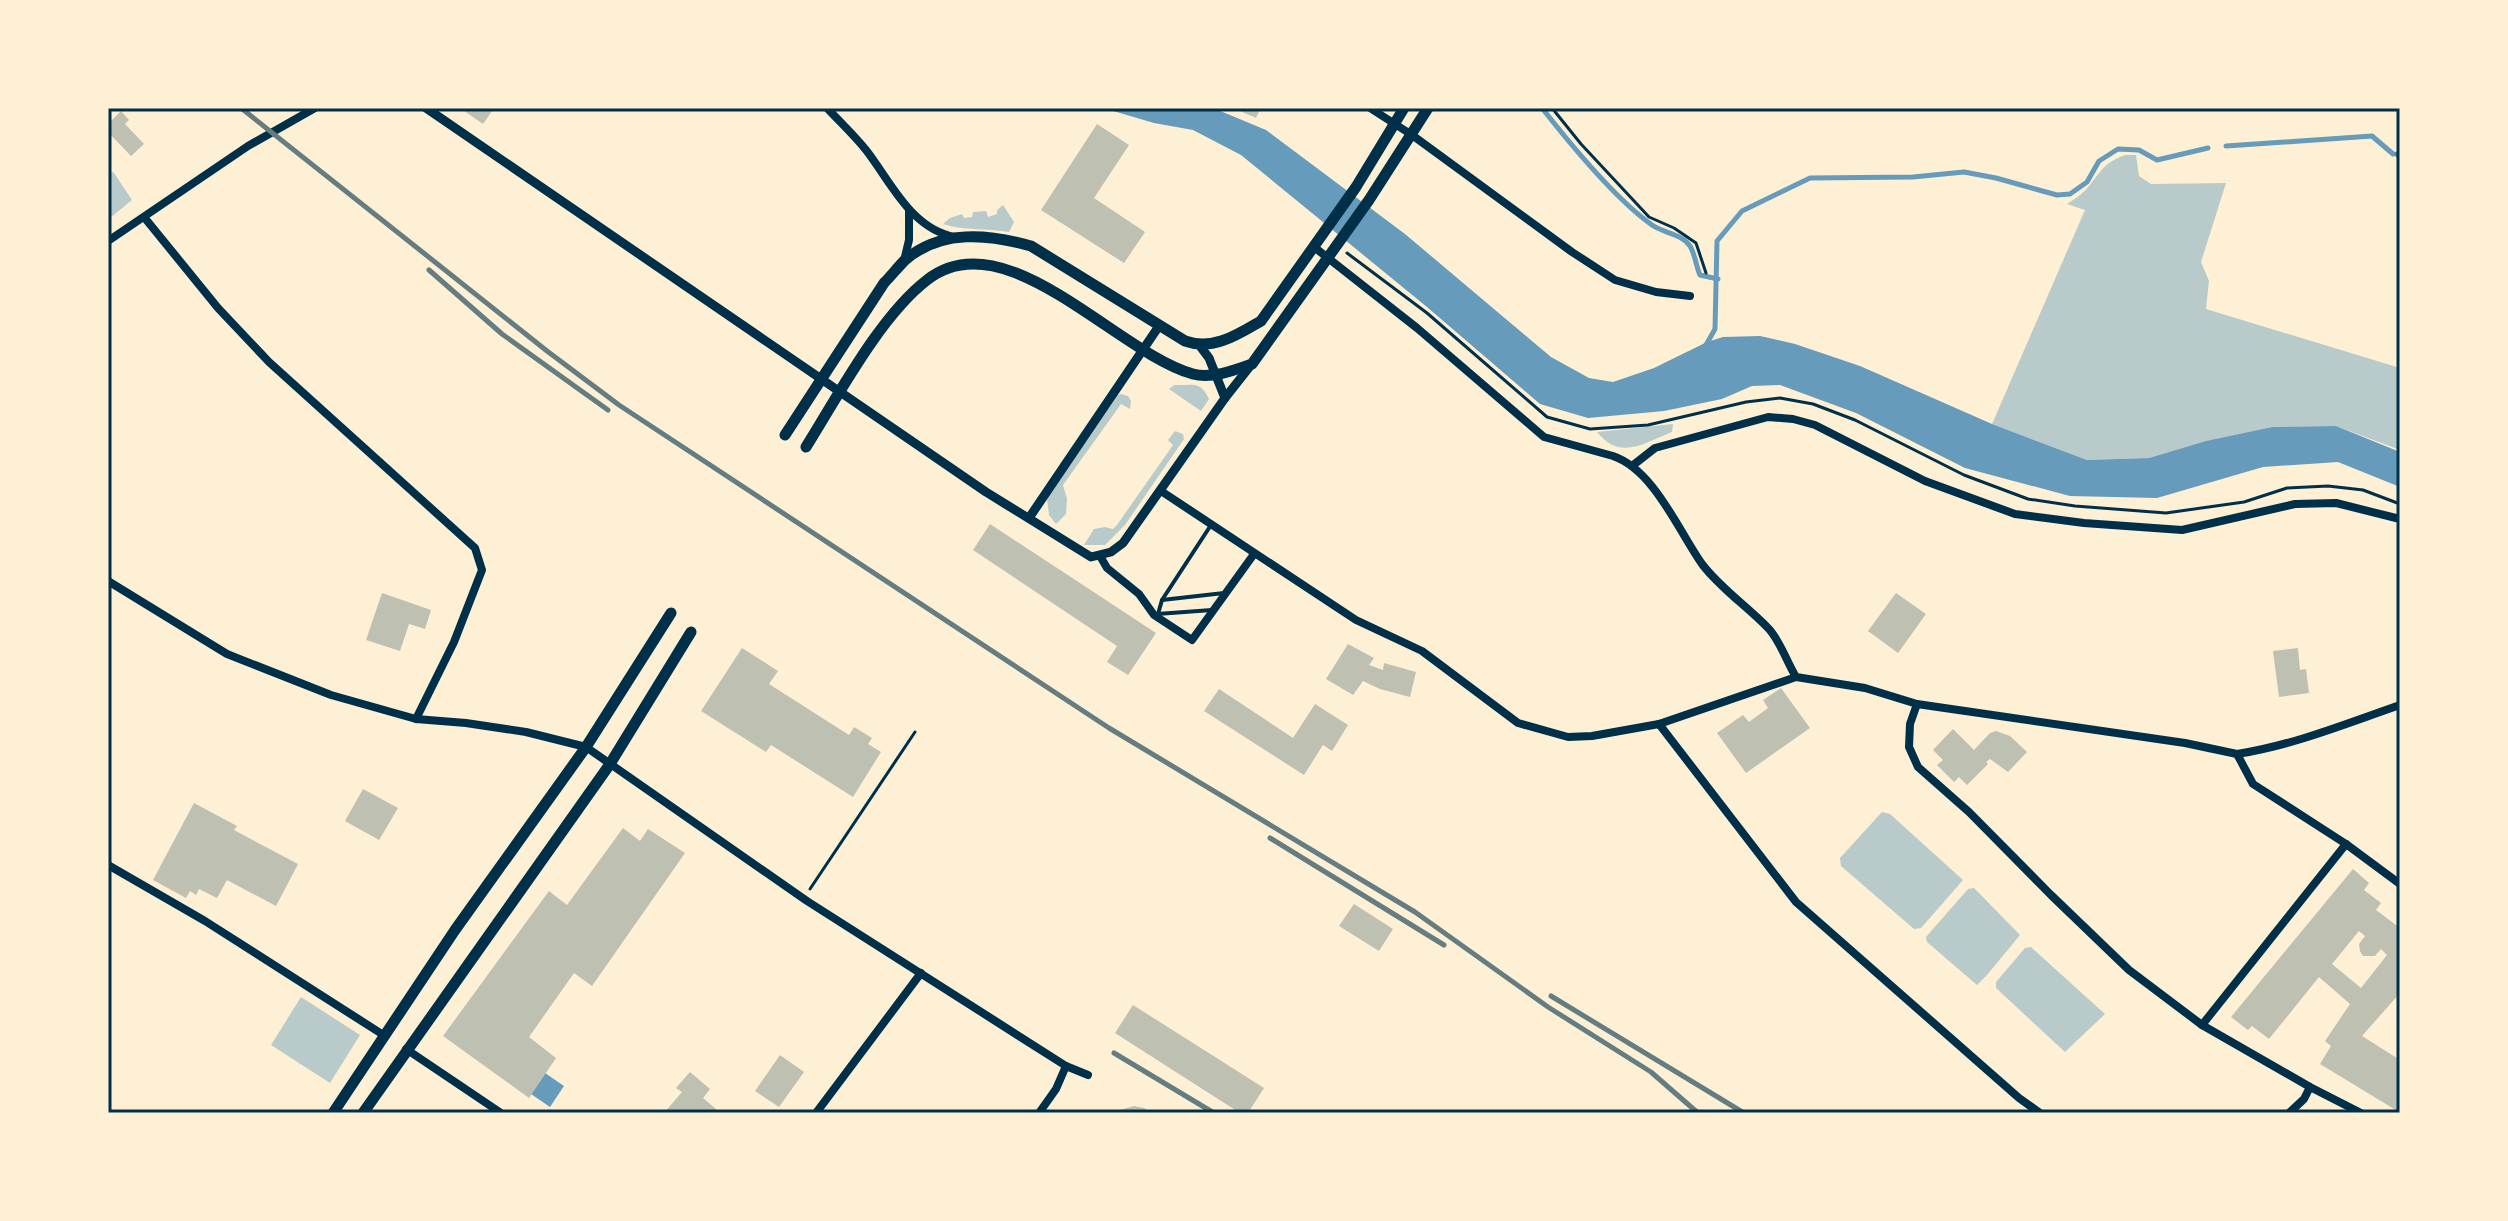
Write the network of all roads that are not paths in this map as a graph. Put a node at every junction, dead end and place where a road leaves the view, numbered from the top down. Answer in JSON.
{"nodes":[{"id":1,"x":307,"y":108,"type":"edge"},
{"id":2,"x":315,"y":108,"type":"edge"},
{"id":3,"x":426,"y":108,"type":"edge"},
{"id":4,"x":827,"y":108,"type":"edge"},
{"id":5,"x":1370,"y":108,"type":"edge"},
{"id":6,"x":1404,"y":108,"type":"edge"},
{"id":7,"x":1428,"y":108,"type":"edge"},
{"id":8,"x":298,"y":116,"type":"junction"},
{"id":9,"x":1396,"y":124,"type":"junction"},
{"id":10,"x":1412,"y":135,"type":"junction"},
{"id":11,"x":909,"y":210,"type":"junction"},
{"id":12,"x":144,"y":217,"type":"junction"},
{"id":13,"x":956,"y":237,"type":"junction"},
{"id":14,"x":108,"y":241,"type":"edge"},
{"id":15,"x":1314,"y":247,"type":"junction"},
{"id":16,"x":1328,"y":257,"type":"junction"},
{"id":17,"x":904,"y":261,"type":"junction"},
{"id":18,"x":1690,"y":296,"type":"dead end"},
{"id":19,"x":1159,"y":326,"type":"junction"},
{"id":20,"x":1200,"y":346,"type":"junction"},
{"id":21,"x":1143,"y":350,"type":"junction"},
{"id":22,"x":1252,"y":364,"type":"junction"},
{"id":23,"x":1216,"y":374,"type":"junction"},
{"id":24,"x":1225,"y":398,"type":"junction"},
{"id":25,"x":785,"y":435,"type":"dead end"},
{"id":26,"x":806,"y":447,"type":"dead end"},
{"id":27,"x":1632,"y":466,"type":"junction"},
{"id":28,"x":1161,"y":491,"type":"junction"},
{"id":29,"x":1029,"y":518,"type":"junction"},
{"id":30,"x":2400,"y":519,"type":"edge"},
{"id":31,"x":1211,"y":525,"type":"junction"},
{"id":32,"x":1254,"y":554,"type":"junction"},
{"id":33,"x":1100,"y":556,"type":"junction"},
{"id":34,"x":108,"y":581,"type":"edge"},
{"id":35,"x":1227,"y":593,"type":"junction"},
{"id":36,"x":1162,"y":600,"type":"junction"},
{"id":37,"x":1214,"y":610,"type":"junction"},
{"id":38,"x":671,"y":613,"type":"dead end"},
{"id":39,"x":1156,"y":614,"type":"junction"},
{"id":40,"x":691,"y":632,"type":"dead end"},
{"id":41,"x":1796,"y":677,"type":"junction"},
{"id":42,"x":1917,"y":704,"type":"junction"},
{"id":43,"x":2400,"y":705,"type":"edge"},
{"id":44,"x":416,"y":719,"type":"junction"},
{"id":45,"x":1659,"y":724,"type":"junction"},
{"id":46,"x":586,"y":747,"type":"junction"},
{"id":47,"x":2237,"y":754,"type":"junction"},
{"id":48,"x":610,"y":764,"type":"junction"},
{"id":49,"x":2346,"y":844,"type":"junction"},
{"id":50,"x":108,"y":865,"type":"edge"},
{"id":51,"x":2400,"y":884,"type":"edge"},
{"id":52,"x":921,"y":973,"type":"junction"},
{"id":53,"x":2202,"y":1025,"type":"junction"},
{"id":54,"x":385,"y":1036,"type":"junction"},
{"id":55,"x":406,"y":1049,"type":"junction"},
{"id":56,"x":1066,"y":1066,"type":"junction"},
{"id":57,"x":1088,"y":1075,"type":"dead end"},
{"id":58,"x":2310,"y":1087,"type":"junction"},
{"id":59,"x":333,"y":1113,"type":"edge"},
{"id":60,"x":363,"y":1113,"type":"edge"},
{"id":61,"x":501,"y":1113,"type":"edge"},
{"id":62,"x":816,"y":1113,"type":"edge"},
{"id":63,"x":1039,"y":1113,"type":"edge"},
{"id":64,"x":2040,"y":1113,"type":"edge"},
{"id":65,"x":2289,"y":1113,"type":"edge"},
{"id":66,"x":2361,"y":1113,"type":"edge"}],
"edges":[{"from":1,"to":8,"type":"street"},
{"from":2,"to":8,"type":"street"},
{"from":3,"to":29,"type":"street"},
{"from":4,"to":11,"type":"street"},
{"from":5,"to":9,"type":"street"},
{"from":6,"to":9,"type":"main road"},
{"from":7,"to":10,"type":"main road"},
{"from":8,"to":12,"type":"street"},
{"from":9,"to":10,"type":"street"},
{"from":9,"to":15,"type":"main road"},
{"from":10,"to":16,"type":"main road"},
{"from":10,"to":18,"type":"street"},
{"from":11,"to":13,"type":"street"},
{"from":11,"to":17,"type":"street"},
{"from":12,"to":14,"type":"street"},
{"from":12,"to":44,"type":"street"},
{"from":13,"to":17,"type":"main road"},
{"from":13,"to":19,"type":"main road"},
{"from":15,"to":16,"type":"street"},
{"from":15,"to":20,"type":"main road"},
{"from":16,"to":22,"type":"main road"},
{"from":16,"to":27,"type":"street"},
{"from":17,"to":25,"type":"main road"},
{"from":19,"to":20,"type":"main road"},
{"from":19,"to":21,"type":"street"},
{"from":20,"to":23,"type":"street"},
{"from":21,"to":23,"type":"main road"},
{"from":21,"to":26,"type":"main road"},
{"from":21,"to":29,"type":"street"},
{"from":22,"to":23,"type":"main road"},
{"from":22,"to":24,"type":"street"},
{"from":23,"to":24,"type":"street"},
{"from":24,"to":28,"type":"street"},
{"from":27,"to":30,"type":"street"},
{"from":27,"to":41,"type":"street"},
{"from":28,"to":31,"type":"street"},
{"from":28,"to":33,"type":"street"},
{"from":29,"to":33,"type":"street"},
{"from":31,"to":32,"type":"street"},
{"from":31,"to":36,"type":"lane"},
{"from":32,"to":35,"type":"street"},
{"from":32,"to":45,"type":"street"},
{"from":33,"to":39,"type":"street"},
{"from":34,"to":44,"type":"street"},
{"from":35,"to":36,"type":"lane"},
{"from":35,"to":37,"type":"street"},
{"from":36,"to":39,"type":"lane"},
{"from":37,"to":39,"type":"lane"},
{"from":37,"to":39,"type":"street"},
{"from":38,"to":46,"type":"main road"},
{"from":40,"to":48,"type":"main road"},
{"from":41,"to":42,"type":"street"},
{"from":41,"to":45,"type":"street"},
{"from":42,"to":47,"type":"street"},
{"from":42,"to":53,"type":"street"},
{"from":43,"to":47,"type":"street"},
{"from":44,"to":46,"type":"street"},
{"from":45,"to":64,"type":"street"},
{"from":46,"to":48,"type":"street"},
{"from":46,"to":54,"type":"main road"},
{"from":47,"to":49,"type":"street"},
{"from":48,"to":52,"type":"street"},
{"from":48,"to":55,"type":"main road"},
{"from":49,"to":51,"type":"street"},
{"from":49,"to":53,"type":"street"},
{"from":50,"to":54,"type":"street"},
{"from":52,"to":56,"type":"street"},
{"from":52,"to":62,"type":"street"},
{"from":53,"to":58,"type":"street"},
{"from":54,"to":59,"type":"main road"},
{"from":55,"to":60,"type":"main road"},
{"from":55,"to":61,"type":"street"},
{"from":56,"to":57,"type":"street"},
{"from":56,"to":63,"type":"street"},
{"from":58,"to":65,"type":"street"},
{"from":58,"to":66,"type":"street"}]}
